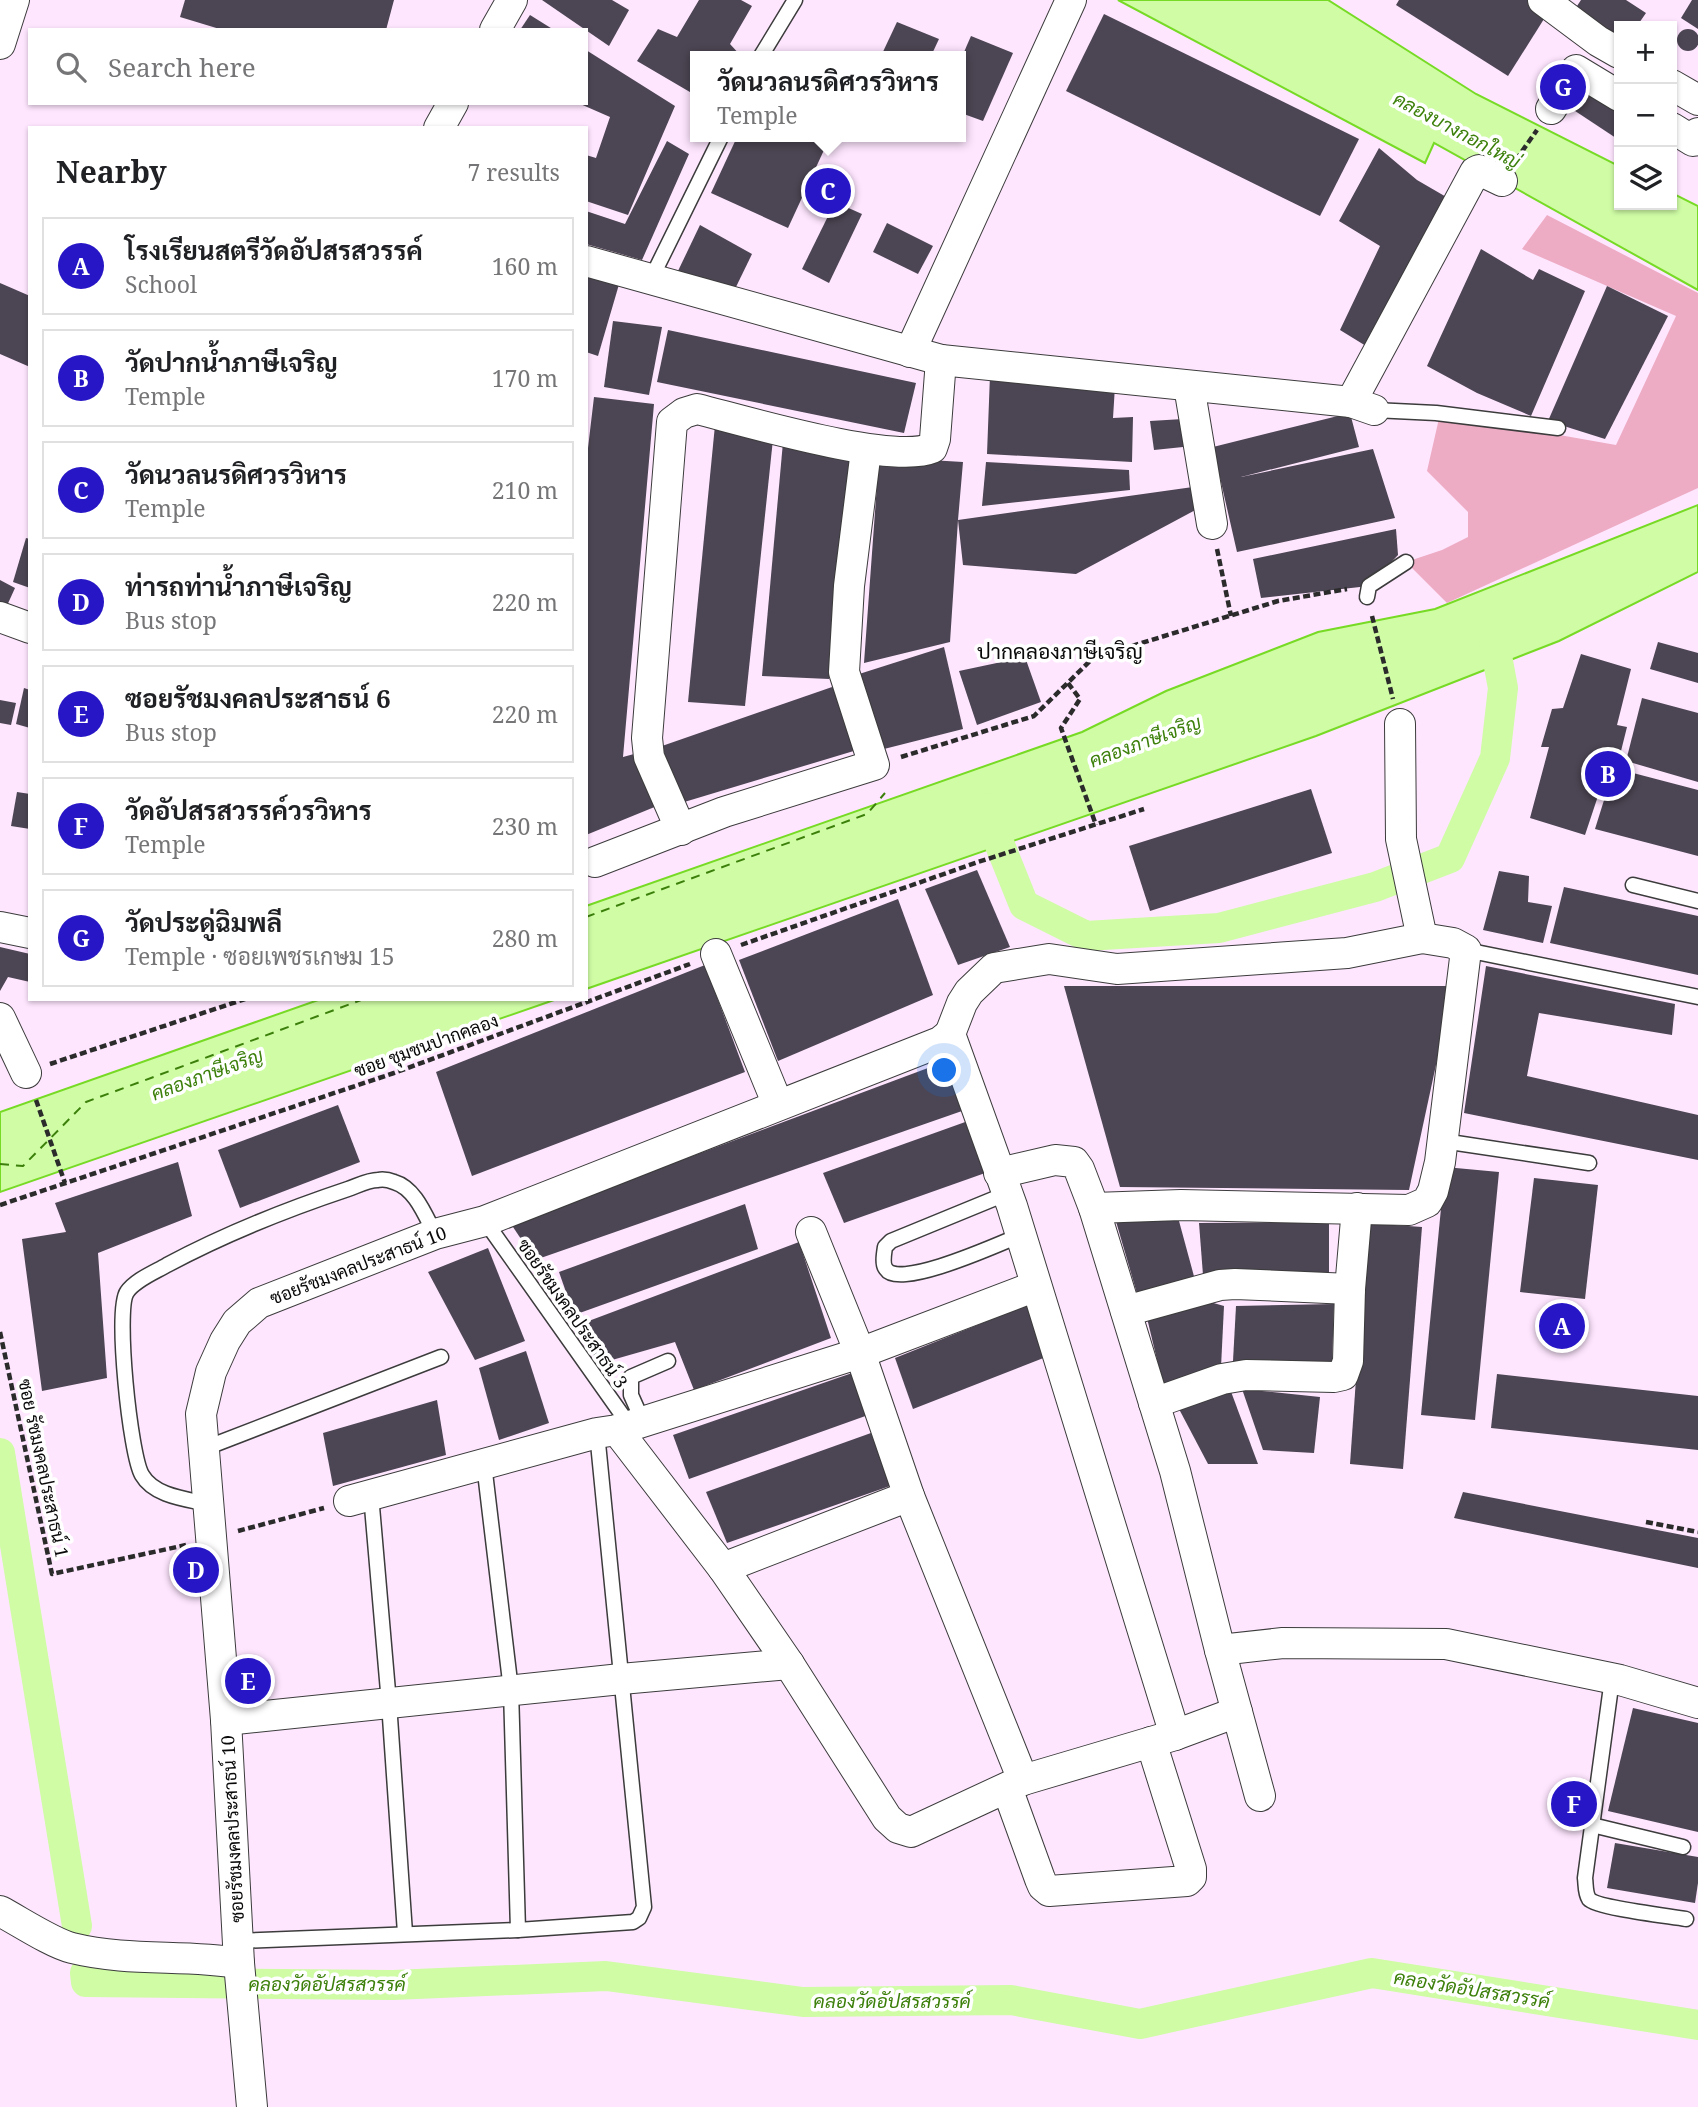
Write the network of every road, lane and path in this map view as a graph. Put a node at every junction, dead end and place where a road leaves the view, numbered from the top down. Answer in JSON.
{"nodes":[{"id":1,"x":14,"y":0,"type":"edge"},
{"id":2,"x":512,"y":0,"type":"edge"},
{"id":3,"x":796,"y":0,"type":"edge"},
{"id":4,"x":1071,"y":0,"type":"edge"},
{"id":5,"x":1543,"y":0,"type":"edge"},
{"id":6,"x":496,"y":28,"type":"edge"},
{"id":7,"x":0,"y":44,"type":"edge"},
{"id":8,"x":1609,"y":47,"type":"edge"},
{"id":9,"x":764,"y":51,"type":"edge"},
{"id":10,"x":1576,"y":70,"type":"junction"},
{"id":11,"x":1677,"y":88,"type":"edge"},
{"id":12,"x":1614,"y":93,"type":"edge"},
{"id":13,"x":1698,"y":100,"type":"edge"},
{"id":14,"x":452,"y":105,"type":"edge"},
{"id":15,"x":1551,"y":108,"type":"joint"},
{"id":16,"x":440,"y":126,"type":"edge"},
{"id":17,"x":1677,"y":131,"type":"edge"},
{"id":18,"x":1698,"y":133,"type":"edge"},
{"id":19,"x":719,"y":142,"type":"edge"},
{"id":20,"x":1502,"y":181,"type":"joint"},
{"id":21,"x":588,"y":262,"type":"edge"},
{"id":22,"x":651,"y":279,"type":"junction"},
{"id":23,"x":910,"y":352,"type":"junction"},
{"id":24,"x":941,"y":360,"type":"junction"},
{"id":25,"x":1189,"y":386,"type":"junction"},
{"id":26,"x":1363,"y":406,"type":"junction"},
{"id":27,"x":1558,"y":428,"type":"dead end"},
{"id":28,"x":866,"y":450,"type":"junction"},
{"id":29,"x":1212,"y":524,"type":"joint"},
{"id":30,"x":1406,"y":562,"type":"dead end"},
{"id":31,"x":1368,"y":591,"type":"junction"},
{"id":32,"x":1231,"y":616,"type":"junction"},
{"id":33,"x":0,"y":617,"type":"edge"},
{"id":34,"x":28,"y":627,"type":"edge"},
{"id":35,"x":1068,"y":683,"type":"junction"},
{"id":36,"x":1400,"y":724,"type":"joint"},
{"id":37,"x":874,"y":765,"type":"junction"},
{"id":38,"x":1144,"y":809,"type":"dead end"},
{"id":39,"x":1096,"y":825,"type":"junction"},
{"id":40,"x":681,"y":830,"type":"junction"},
{"id":41,"x":595,"y":862,"type":"dead end"},
{"id":42,"x":1633,"y":885,"type":"dead end"},
{"id":43,"x":1698,"y":901,"type":"edge"},
{"id":44,"x":1420,"y":924,"type":"junction"},
{"id":45,"x":0,"y":926,"type":"edge"},
{"id":46,"x":28,"y":933,"type":"edge"},
{"id":47,"x":1466,"y":950,"type":"junction"},
{"id":48,"x":716,"y":954,"type":"junction"},
{"id":49,"x":1698,"y":997,"type":"edge"},
{"id":50,"x":239,"y":1001,"type":"edge"},
{"id":51,"x":0,"y":1018,"type":"edge"},
{"id":52,"x":950,"y":1034,"type":"junction"},
{"id":53,"x":26,"y":1073,"type":"junction"},
{"id":54,"x":778,"y":1105,"type":"junction"},
{"id":55,"x":1443,"y":1141,"type":"junction"},
{"id":56,"x":1589,"y":1163,"type":"dead end"},
{"id":57,"x":65,"y":1183,"type":"junction"},
{"id":58,"x":1004,"y":1183,"type":"junction"},
{"id":59,"x":0,"y":1205,"type":"edge"},
{"id":60,"x":1094,"y":1208,"type":"junction"},
{"id":61,"x":1357,"y":1208,"type":"junction"},
{"id":62,"x":485,"y":1221,"type":"junction"},
{"id":63,"x":811,"y":1232,"type":"dead end"},
{"id":64,"x":435,"y":1234,"type":"junction"},
{"id":65,"x":1021,"y":1235,"type":"junction"},
{"id":66,"x":1036,"y":1286,"type":"junction"},
{"id":67,"x":1350,"y":1289,"type":"junction"},
{"id":68,"x":1126,"y":1311,"type":"junction"},
{"id":69,"x":0,"y":1332,"type":"edge"},
{"id":70,"x":860,"y":1353,"type":"junction"},
{"id":71,"x":441,"y":1357,"type":"dead end"},
{"id":72,"x":668,"y":1361,"type":"dead end"},
{"id":73,"x":1154,"y":1402,"type":"junction"},
{"id":74,"x":622,"y":1428,"type":"junction"},
{"id":75,"x":203,"y":1449,"type":"junction"},
{"id":76,"x":484,"y":1464,"type":"junction"},
{"id":77,"x":909,"y":1496,"type":"junction"},
{"id":78,"x":360,"y":1498,"type":"junction"},
{"id":79,"x":208,"y":1504,"type":"junction"},
{"id":80,"x":1646,"y":1522,"type":"dead end"},
{"id":81,"x":1698,"y":1532,"type":"edge"},
{"id":82,"x":211,"y":1539,"type":"junction"},
{"id":83,"x":723,"y":1568,"type":"junction"},
{"id":84,"x":1220,"y":1650,"type":"junction"},
{"id":85,"x":789,"y":1664,"type":"junction"},
{"id":86,"x":621,"y":1679,"type":"junction"},
{"id":87,"x":1612,"y":1679,"type":"junction"},
{"id":88,"x":510,"y":1690,"type":"junction"},
{"id":89,"x":389,"y":1703,"type":"junction"},
{"id":90,"x":1698,"y":1703,"type":"edge"},
{"id":91,"x":1237,"y":1712,"type":"junction"},
{"id":92,"x":226,"y":1720,"type":"junction"},
{"id":93,"x":1163,"y":1738,"type":"junction"},
{"id":94,"x":1015,"y":1784,"type":"junction"},
{"id":95,"x":1260,"y":1796,"type":"dead end"},
{"id":96,"x":1592,"y":1825,"type":"junction"},
{"id":97,"x":1683,"y":1847,"type":"dead end"},
{"id":98,"x":0,"y":1911,"type":"edge"},
{"id":99,"x":1686,"y":1919,"type":"dead end"},
{"id":100,"x":518,"y":1930,"type":"junction"},
{"id":101,"x":405,"y":1933,"type":"junction"},
{"id":102,"x":239,"y":1959,"type":"junction"},
{"id":103,"x":252,"y":2107,"type":"edge"}],
"edges":[{"from":1,"to":7,"type":"street"},
{"from":2,"to":6,"type":"street"},
{"from":3,"to":9,"type":"lane"},
{"from":4,"to":23,"type":"street"},
{"from":5,"to":8,"type":"street"},
{"from":8,"to":10,"type":"street"},
{"from":10,"to":12,"type":"street"},
{"from":10,"to":15,"type":"street"},
{"from":11,"to":13,"type":"street"},
{"from":14,"to":16,"type":"street"},
{"from":15,"to":20,"type":"path"},
{"from":17,"to":18,"type":"street"},
{"from":19,"to":22,"type":"lane"},
{"from":20,"to":26,"type":"street"},
{"from":21,"to":22,"type":"street"},
{"from":22,"to":23,"type":"street"},
{"from":23,"to":24,"type":"street"},
{"from":24,"to":25,"type":"street"},
{"from":24,"to":28,"type":"street"},
{"from":25,"to":26,"type":"street"},
{"from":25,"to":29,"type":"street"},
{"from":26,"to":27,"type":"lane"},
{"from":28,"to":37,"type":"street"},
{"from":28,"to":40,"type":"street"},
{"from":29,"to":32,"type":"path"},
{"from":30,"to":31,"type":"lane"},
{"from":31,"to":32,"type":"path"},
{"from":31,"to":36,"type":"path"},
{"from":32,"to":35,"type":"path"},
{"from":33,"to":34,"type":"street"},
{"from":35,"to":37,"type":"path"},
{"from":35,"to":39,"type":"path"},
{"from":36,"to":44,"type":"street"},
{"from":37,"to":40,"type":"street"},
{"from":38,"to":39,"type":"path"},
{"from":39,"to":48,"type":"path","name":"ซอย ชุมชนปากคลอง"},
{"from":40,"to":41,"type":"street"},
{"from":42,"to":43,"type":"lane"},
{"from":44,"to":47,"type":"street"},
{"from":44,"to":52,"type":"street"},
{"from":45,"to":46,"type":"street"},
{"from":47,"to":49,"type":"lane"},
{"from":47,"to":55,"type":"street"},
{"from":48,"to":54,"type":"street"},
{"from":48,"to":57,"type":"path","name":"ซอย ชุมชนปากคลอง"},
{"from":50,"to":53,"type":"path"},
{"from":51,"to":53,"type":"street"},
{"from":52,"to":54,"type":"street","name":"ซอยรัชมงคลประสาธน์ 10"},
{"from":52,"to":58,"type":"street"},
{"from":53,"to":57,"type":"path"},
{"from":54,"to":62,"type":"street","name":"ซอยรัชมงคลประสาธน์ 10"},
{"from":55,"to":56,"type":"lane"},
{"from":55,"to":61,"type":"street"},
{"from":57,"to":59,"type":"path","name":"ซอย ชุมชนปากคลอง"},
{"from":58,"to":60,"type":"street"},
{"from":58,"to":65,"type":"street"},
{"from":58,"to":65,"type":"lane"},
{"from":60,"to":61,"type":"street"},
{"from":60,"to":68,"type":"street"},
{"from":61,"to":67,"type":"street"},
{"from":62,"to":64,"type":"street","name":"ซอยรัชมงคลประสาธน์ 10"},
{"from":62,"to":74,"type":"lane","name":"ซอยรัชมงคลประสาธน์ 3"},
{"from":63,"to":70,"type":"street"},
{"from":64,"to":75,"type":"street","name":"ซอยรัชมงคลประสาธน์ 10"},
{"from":64,"to":79,"type":"lane"},
{"from":65,"to":66,"type":"street"},
{"from":66,"to":70,"type":"street"},
{"from":66,"to":93,"type":"street"},
{"from":67,"to":68,"type":"street"},
{"from":67,"to":73,"type":"street"},
{"from":68,"to":73,"type":"street"},
{"from":69,"to":82,"type":"path","name":"ซอย รัชมงคลประสาธน์ 1"},
{"from":70,"to":74,"type":"street"},
{"from":70,"to":77,"type":"street"},
{"from":71,"to":75,"type":"lane"},
{"from":72,"to":74,"type":"lane"},
{"from":73,"to":84,"type":"street"},
{"from":74,"to":76,"type":"street"},
{"from":74,"to":83,"type":"street"},
{"from":74,"to":86,"type":"lane"},
{"from":75,"to":79,"type":"street","name":"ซอยรัชมงคลประสาธน์ 10"},
{"from":76,"to":78,"type":"street"},
{"from":76,"to":88,"type":"lane"},
{"from":77,"to":83,"type":"street"},
{"from":77,"to":94,"type":"street"},
{"from":78,"to":82,"type":"path"},
{"from":78,"to":89,"type":"lane"},
{"from":79,"to":82,"type":"street","name":"ซอยรัชมงคลประสาธน์ 10"},
{"from":80,"to":81,"type":"path"},
{"from":82,"to":92,"type":"street","name":"ซอยรัชมงคลประสาธน์ 10"},
{"from":83,"to":85,"type":"street"},
{"from":84,"to":87,"type":"street"},
{"from":84,"to":91,"type":"street"},
{"from":85,"to":86,"type":"street"},
{"from":85,"to":94,"type":"street"},
{"from":86,"to":88,"type":"street"},
{"from":86,"to":100,"type":"lane"},
{"from":87,"to":90,"type":"street"},
{"from":87,"to":96,"type":"lane"},
{"from":88,"to":89,"type":"street"},
{"from":88,"to":100,"type":"lane"},
{"from":89,"to":92,"type":"street"},
{"from":89,"to":101,"type":"lane"},
{"from":91,"to":93,"type":"street"},
{"from":91,"to":95,"type":"street"},
{"from":92,"to":102,"type":"street","name":"ซอยรัชมงคลประสาธน์ 10"},
{"from":93,"to":94,"type":"street"},
{"from":93,"to":94,"type":"street"},
{"from":96,"to":97,"type":"lane"},
{"from":96,"to":99,"type":"lane"},
{"from":98,"to":102,"type":"street"},
{"from":100,"to":101,"type":"lane"},
{"from":101,"to":102,"type":"lane"},
{"from":102,"to":103,"type":"street","name":"ซอยรัชมงคลประสาธน์ 10"}]}
